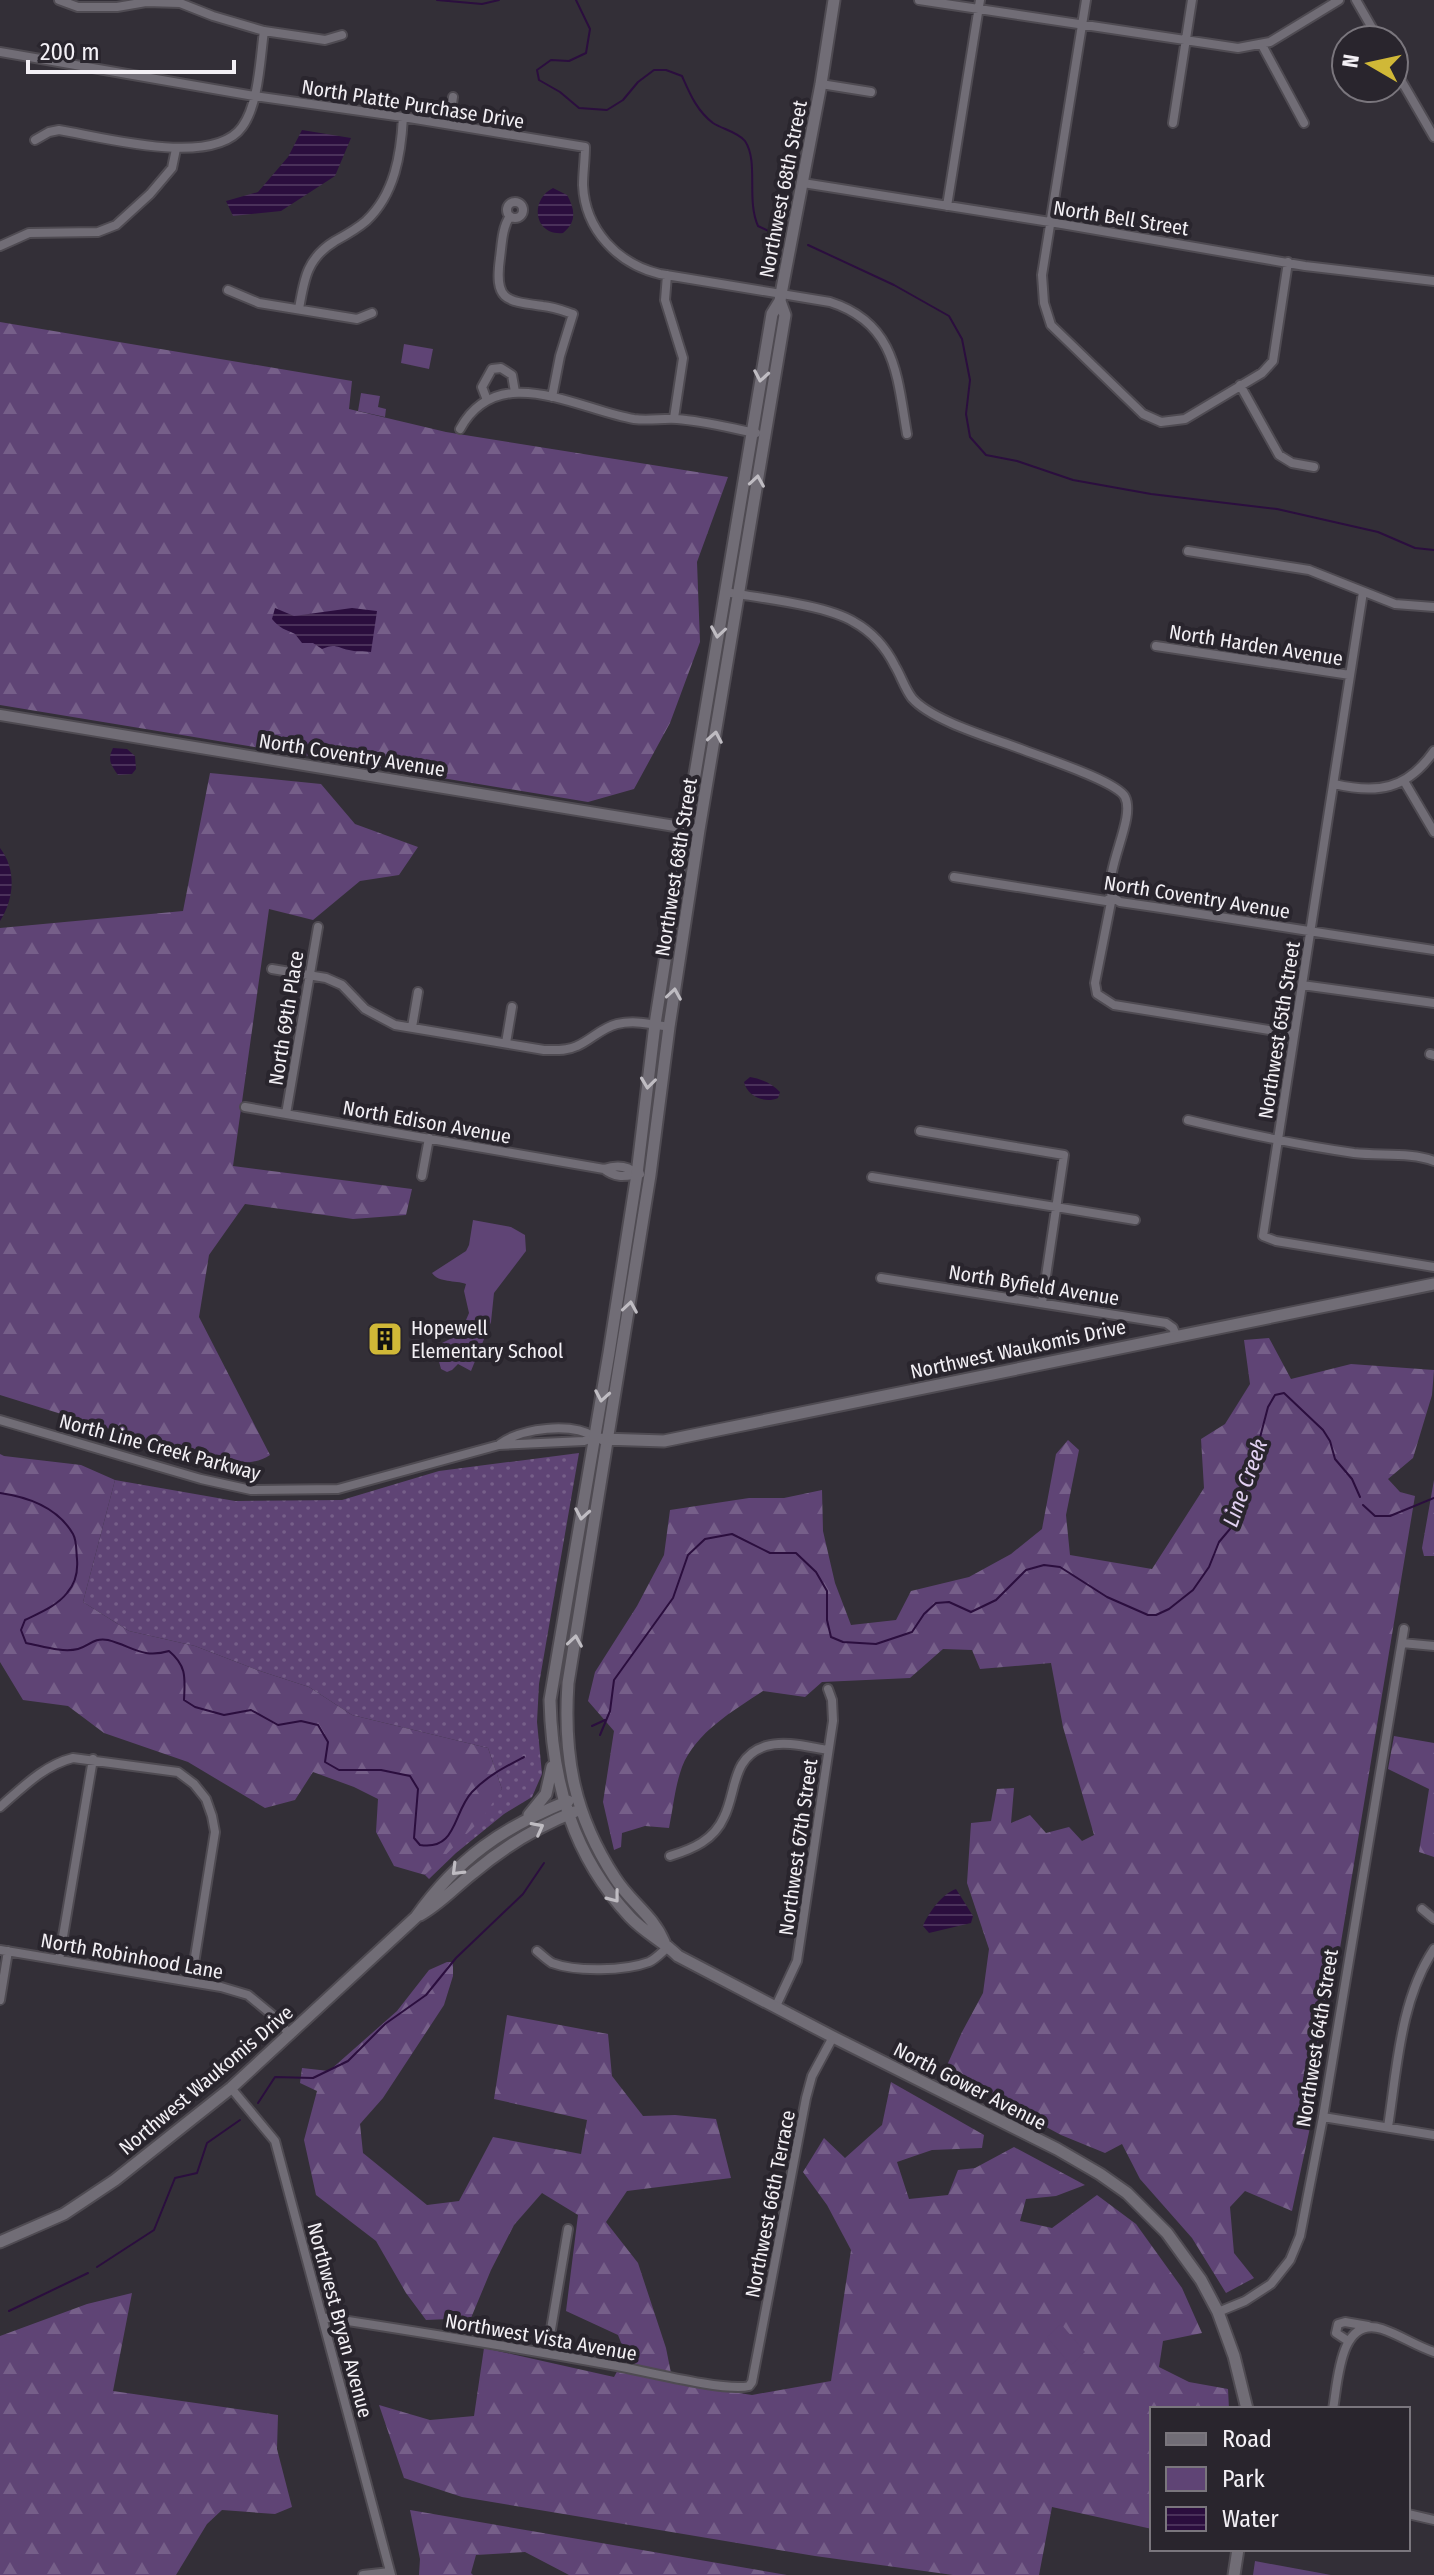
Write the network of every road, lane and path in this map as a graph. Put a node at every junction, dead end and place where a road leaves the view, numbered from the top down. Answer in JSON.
{"nodes":[{"id":1,"x":59,"y":0,"type":"edge"},
{"id":2,"x":834,"y":0,"type":"edge"},
{"id":3,"x":919,"y":0,"type":"edge"},
{"id":4,"x":1086,"y":0,"type":"edge"},
{"id":5,"x":1192,"y":0,"type":"edge"},
{"id":6,"x":1339,"y":0,"type":"edge"},
{"id":7,"x":1356,"y":0,"type":"edge"},
{"id":8,"x":979,"y":5,"type":"edge"},
{"id":9,"x":1370,"y":24,"type":"edge"},
{"id":10,"x":1081,"y":25,"type":"junction"},
{"id":11,"x":264,"y":31,"type":"junction"},
{"id":12,"x":342,"y":35,"type":"dead end"},
{"id":13,"x":1184,"y":41,"type":"junction"},
{"id":14,"x":1262,"y":45,"type":"junction"},
{"id":15,"x":0,"y":52,"type":"edge"},
{"id":16,"x":821,"y":84,"type":"junction"},
{"id":17,"x":871,"y":92,"type":"dead end"},
{"id":18,"x":254,"y":96,"type":"junction"},
{"id":19,"x":453,"y":97,"type":"dead end"},
{"id":20,"x":1410,"y":97,"type":"edge"},
{"id":21,"x":403,"y":117,"type":"junction"},
{"id":22,"x":1173,"y":123,"type":"dead end"},
{"id":23,"x":1304,"y":123,"type":"dead end"},
{"id":24,"x":449,"y":124,"type":"junction"},
{"id":25,"x":1434,"y":137,"type":"edge"},
{"id":26,"x":35,"y":140,"type":"dead end"},
{"id":27,"x":176,"y":149,"type":"junction"},
{"id":28,"x":803,"y":183,"type":"junction"},
{"id":29,"x":947,"y":206,"type":"junction"},
{"id":30,"x":510,"y":216,"type":"dead end"},
{"id":31,"x":1050,"y":222,"type":"junction"},
{"id":32,"x":0,"y":246,"type":"edge"},
{"id":33,"x":1288,"y":262,"type":"junction"},
{"id":34,"x":667,"y":275,"type":"junction"},
{"id":35,"x":1434,"y":281,"type":"edge"},
{"id":36,"x":228,"y":290,"type":"dead end"},
{"id":37,"x":781,"y":298,"type":"junction"},
{"id":38,"x":299,"y":309,"type":"junction"},
{"id":39,"x":372,"y":313,"type":"dead end"},
{"id":40,"x":1240,"y":385,"type":"junction"},
{"id":41,"x":515,"y":392,"type":"junction"},
{"id":42,"x":552,"y":397,"type":"junction"},
{"id":43,"x":487,"y":400,"type":"junction"},
{"id":44,"x":674,"y":418,"type":"junction"},
{"id":45,"x":460,"y":429,"type":"dead end"},
{"id":46,"x":752,"y":432,"type":"junction"},
{"id":47,"x":907,"y":434,"type":"dead end"},
{"id":48,"x":765,"y":435,"type":"junction"},
{"id":49,"x":1314,"y":467,"type":"dead end"},
{"id":50,"x":1188,"y":551,"type":"dead end"},
{"id":51,"x":725,"y":592,"type":"junction"},
{"id":52,"x":1363,"y":592,"type":"junction"},
{"id":53,"x":739,"y":594,"type":"junction"},
{"id":54,"x":1434,"y":607,"type":"edge"},
{"id":55,"x":1156,"y":646,"type":"dead end"},
{"id":56,"x":1350,"y":675,"type":"junction"},
{"id":57,"x":0,"y":715,"type":"edge"},
{"id":58,"x":1434,"y":751,"type":"edge"},
{"id":59,"x":1404,"y":781,"type":"junction"},
{"id":60,"x":1334,"y":784,"type":"junction"},
{"id":61,"x":686,"y":828,"type":"junction"},
{"id":62,"x":699,"y":830,"type":"junction"},
{"id":63,"x":1434,"y":832,"type":"edge"},
{"id":64,"x":954,"y":877,"type":"dead end"},
{"id":65,"x":1112,"y":897,"type":"junction"},
{"id":66,"x":318,"y":927,"type":"dead end"},
{"id":67,"x":1311,"y":933,"type":"junction"},
{"id":68,"x":1434,"y":950,"type":"edge"},
{"id":69,"x":272,"y":969,"type":"dead end"},
{"id":70,"x":310,"y":974,"type":"junction"},
{"id":71,"x":1302,"y":985,"type":"junction"},
{"id":72,"x":418,"y":992,"type":"dead end"},
{"id":73,"x":1434,"y":1003,"type":"edge"},
{"id":74,"x":512,"y":1007,"type":"dead end"},
{"id":75,"x":655,"y":1024,"type":"junction"},
{"id":76,"x":412,"y":1027,"type":"junction"},
{"id":77,"x":669,"y":1027,"type":"junction"},
{"id":78,"x":1294,"y":1034,"type":"junction"},
{"id":79,"x":506,"y":1043,"type":"junction"},
{"id":80,"x":245,"y":1107,"type":"dead end"},
{"id":81,"x":286,"y":1114,"type":"junction"},
{"id":82,"x":1188,"y":1120,"type":"dead end"},
{"id":83,"x":920,"y":1131,"type":"dead end"},
{"id":84,"x":429,"y":1138,"type":"junction"},
{"id":85,"x":1278,"y":1139,"type":"junction"},
{"id":86,"x":1434,"y":1161,"type":"edge"},
{"id":87,"x":637,"y":1174,"type":"junction"},
{"id":88,"x":650,"y":1175,"type":"junction"},
{"id":89,"x":422,"y":1176,"type":"dead end"},
{"id":90,"x":872,"y":1177,"type":"dead end"},
{"id":91,"x":1058,"y":1206,"type":"junction"},
{"id":92,"x":1135,"y":1220,"type":"dead end"},
{"id":93,"x":1434,"y":1267,"type":"edge"},
{"id":94,"x":881,"y":1278,"type":"dead end"},
{"id":95,"x":1434,"y":1284,"type":"edge"},
{"id":96,"x":1042,"y":1303,"type":"junction"},
{"id":97,"x":1176,"y":1335,"type":"junction"},
{"id":98,"x":609,"y":1353,"type":"junction"},
{"id":99,"x":622,"y":1356,"type":"junction"},
{"id":100,"x":0,"y":1420,"type":"edge"},
{"id":101,"x":595,"y":1437,"type":"junction"},
{"id":102,"x":608,"y":1439,"type":"junction"},
{"id":103,"x":1404,"y":1629,"type":"dead end"},
{"id":104,"x":1402,"y":1643,"type":"junction"},
{"id":105,"x":1434,"y":1646,"type":"edge"},
{"id":106,"x":828,"y":1689,"type":"dead end"},
{"id":107,"x":828,"y":1750,"type":"junction"},
{"id":108,"x":93,"y":1759,"type":"junction"},
{"id":109,"x":554,"y":1759,"type":"junction"},
{"id":110,"x":578,"y":1804,"type":"junction"},
{"id":111,"x":0,"y":1807,"type":"edge"},
{"id":112,"x":566,"y":1809,"type":"junction"},
{"id":113,"x":526,"y":1818,"type":"junction"},
{"id":114,"x":670,"y":1856,"type":"dead end"},
{"id":115,"x":1422,"y":1909,"type":"dead end"},
{"id":116,"x":416,"y":1917,"type":"junction"},
{"id":117,"x":1434,"y":1919,"type":"edge"},
{"id":118,"x":666,"y":1944,"type":"junction"},
{"id":119,"x":1434,"y":1949,"type":"edge"},
{"id":120,"x":4,"y":1951,"type":"edge"},
{"id":121,"x":537,"y":1951,"type":"dead end"},
{"id":122,"x":59,"y":1960,"type":"junction"},
{"id":123,"x":191,"y":1982,"type":"junction"},
{"id":124,"x":0,"y":2000,"type":"edge"},
{"id":125,"x":776,"y":2006,"type":"junction"},
{"id":126,"x":290,"y":2035,"type":"junction"},
{"id":127,"x":833,"y":2037,"type":"junction"},
{"id":128,"x":231,"y":2088,"type":"junction"},
{"id":129,"x":1323,"y":2117,"type":"junction"},
{"id":130,"x":1388,"y":2127,"type":"junction"},
{"id":131,"x":1434,"y":2135,"type":"edge"},
{"id":132,"x":568,"y":2229,"type":"dead end"},
{"id":133,"x":0,"y":2242,"type":"edge"},
{"id":134,"x":1218,"y":2312,"type":"junction"},
{"id":135,"x":322,"y":2317,"type":"junction"},
{"id":136,"x":1372,"y":2327,"type":"junction"},
{"id":137,"x":1348,"y":2341,"type":"junction"},
{"id":138,"x":1434,"y":2352,"type":"edge"},
{"id":139,"x":547,"y":2353,"type":"junction"},
{"id":140,"x":752,"y":2382,"type":"joint"},
{"id":141,"x":1247,"y":2407,"type":"edge"},
{"id":142,"x":1333,"y":2407,"type":"edge"},
{"id":143,"x":1410,"y":2514,"type":"edge"},
{"id":144,"x":1433,"y":2516,"type":"edge"},
{"id":145,"x":1238,"y":2551,"type":"edge"},
{"id":146,"x":391,"y":2573,"type":"edge"},
{"id":147,"x":363,"y":2575,"type":"edge"},
{"id":148,"x":1234,"y":2575,"type":"edge"}],
"edges":[{"from":1,"to":11,"type":"street"},
{"from":2,"to":16,"type":"main road","name":"Northwest 68th Street"},
{"from":3,"to":8,"type":"street"},
{"from":4,"to":10,"type":"street"},
{"from":5,"to":13,"type":"street"},
{"from":6,"to":14,"type":"street"},
{"from":7,"to":9,"type":"street"},
{"from":8,"to":10,"type":"street"},
{"from":8,"to":29,"type":"street"},
{"from":10,"to":13,"type":"street"},
{"from":10,"to":31,"type":"street"},
{"from":11,"to":12,"type":"street"},
{"from":11,"to":18,"type":"street"},
{"from":13,"to":14,"type":"street"},
{"from":13,"to":22,"type":"street"},
{"from":14,"to":23,"type":"street"},
{"from":15,"to":18,"type":"street","name":"North Platte Purchase Drive"},
{"from":16,"to":17,"type":"street","name":"Northwest 68th Street"},
{"from":16,"to":28,"type":"main road","name":"Northwest 68th Street"},
{"from":18,"to":21,"type":"street","name":"North Platte Purchase Drive"},
{"from":18,"to":27,"type":"street"},
{"from":19,"to":24,"type":"street"},
{"from":20,"to":25,"type":"street"},
{"from":21,"to":24,"type":"street","name":"North Platte Purchase Drive"},
{"from":21,"to":38,"type":"street"},
{"from":24,"to":34,"type":"street","name":"North Platte Purchase Drive"},
{"from":26,"to":27,"type":"street"},
{"from":27,"to":32,"type":"street"},
{"from":28,"to":29,"type":"street","name":"North Bell Street"},
{"from":28,"to":37,"type":"main road","name":"Northwest 68th Street"},
{"from":29,"to":31,"type":"street","name":"North Bell Street"},
{"from":30,"to":42,"type":"street"},
{"from":31,"to":33,"type":"street","name":"North Bell Street"},
{"from":31,"to":40,"type":"street"},
{"from":33,"to":35,"type":"street","name":"North Bell Street"},
{"from":33,"to":40,"type":"street"},
{"from":34,"to":37,"type":"street"},
{"from":34,"to":44,"type":"street"},
{"from":36,"to":38,"type":"street"},
{"from":37,"to":46,"type":"main road","name":"Northwest 68th Street","one_way":true},
{"from":37,"to":47,"type":"street"},
{"from":37,"to":48,"type":"main road","name":"Northwest 68th Street"},
{"from":38,"to":39,"type":"street"},
{"from":40,"to":49,"type":"street"},
{"from":41,"to":42,"type":"street"},
{"from":41,"to":43,"type":"street"},
{"from":41,"to":43,"type":"street"},
{"from":42,"to":44,"type":"street"},
{"from":43,"to":45,"type":"street"},
{"from":44,"to":46,"type":"street"},
{"from":46,"to":48,"type":"street"},
{"from":46,"to":51,"type":"main road","name":"Northwest 68th Street"},
{"from":53,"to":48,"type":"main road","name":"Northwest 68th Street","one_way":true},
{"from":50,"to":52,"type":"street"},
{"from":51,"to":53,"type":"street"},
{"from":51,"to":61,"type":"main road","name":"Northwest 68th Street","one_way":true},
{"from":52,"to":54,"type":"street"},
{"from":52,"to":56,"type":"street","name":"Northwest 65th Street"},
{"from":62,"to":53,"type":"main road","name":"Northwest 68th Street","one_way":true},
{"from":53,"to":65,"type":"street"},
{"from":55,"to":56,"type":"street","name":"North Harden Avenue"},
{"from":56,"to":60,"type":"street","name":"Northwest 65th Street"},
{"from":57,"to":61,"type":"street","name":"North Coventry Avenue"},
{"from":58,"to":59,"type":"street"},
{"from":59,"to":60,"type":"street"},
{"from":59,"to":63,"type":"street"},
{"from":60,"to":67,"type":"street","name":"Northwest 65th Street"},
{"from":61,"to":62,"type":"street","name":"North Coventry Avenue"},
{"from":61,"to":75,"type":"main road","name":"Northwest 68th Street"},
{"from":77,"to":62,"type":"main road","name":"Northwest 68th Street","one_way":true},
{"from":64,"to":65,"type":"street","name":"North Coventry Avenue"},
{"from":65,"to":67,"type":"street","name":"North Coventry Avenue"},
{"from":65,"to":78,"type":"street"},
{"from":66,"to":70,"type":"street","name":"North 69th Place"},
{"from":67,"to":68,"type":"street","name":"North Coventry Avenue"},
{"from":67,"to":71,"type":"street","name":"Northwest 65th Street"},
{"from":69,"to":70,"type":"street"},
{"from":70,"to":76,"type":"street"},
{"from":70,"to":81,"type":"street","name":"North 69th Place"},
{"from":71,"to":73,"type":"street"},
{"from":71,"to":78,"type":"street","name":"Northwest 65th Street"},
{"from":72,"to":76,"type":"street"},
{"from":74,"to":79,"type":"street"},
{"from":75,"to":77,"type":"street"},
{"from":75,"to":79,"type":"street"},
{"from":75,"to":87,"type":"main road","name":"Northwest 68th Street","one_way":true},
{"from":76,"to":79,"type":"street"},
{"from":77,"to":88,"type":"main road","name":"Northwest 68th Street"},
{"from":78,"to":85,"type":"street","name":"Northwest 65th Street"},
{"from":80,"to":81,"type":"street","name":"North Edison Avenue"},
{"from":81,"to":84,"type":"street","name":"North Edison Avenue"},
{"from":82,"to":85,"type":"street"},
{"from":83,"to":91,"type":"street"},
{"from":84,"to":87,"type":"street","name":"North Edison Avenue"},
{"from":84,"to":89,"type":"street"},
{"from":85,"to":86,"type":"street"},
{"from":85,"to":93,"type":"street","name":"Northwest 65th Street"},
{"from":87,"to":88,"type":"street","name":"North Edison Avenue"},
{"from":87,"to":98,"type":"main road","name":"Northwest 68th Street"},
{"from":99,"to":88,"type":"main road","name":"Northwest 68th Street","one_way":true},
{"from":90,"to":91,"type":"street"},
{"from":91,"to":92,"type":"street"},
{"from":91,"to":96,"type":"street"},
{"from":94,"to":96,"type":"street","name":"North Byfield Avenue"},
{"from":95,"to":97,"type":"main road","name":"Northwest Waukomis Drive"},
{"from":96,"to":97,"type":"street","name":"North Byfield Avenue"},
{"from":97,"to":102,"type":"main road","name":"Northwest Waukomis Drive"},
{"from":98,"to":99,"type":"main road"},
{"from":98,"to":101,"type":"main road","name":"Northwest 68th Street","one_way":true},
{"from":99,"to":102,"type":"main road","name":"Northwest 68th Street"},
{"from":100,"to":101,"type":"street","name":"North Line Creek Parkway"},
{"from":101,"to":102,"type":"main road","name":"Northwest Waukomis Drive"},
{"from":101,"to":109,"type":"main road","name":"North Gower Avenue","one_way":true},
{"from":110,"to":102,"type":"main road","one_way":true},
{"from":103,"to":104,"type":"street","name":"Northwest 64th Street"},
{"from":104,"to":105,"type":"street"},
{"from":104,"to":129,"type":"street","name":"Northwest 64th Street"},
{"from":106,"to":107,"type":"street","name":"Northwest 67th Street"},
{"from":107,"to":114,"type":"street"},
{"from":107,"to":125,"type":"street","name":"Northwest 67th Street"},
{"from":108,"to":111,"type":"street"},
{"from":108,"to":122,"type":"street"},
{"from":108,"to":123,"type":"street"},
{"from":109,"to":112,"type":"main road","name":"North Gower Avenue"},
{"from":109,"to":113,"type":"main road"},
{"from":110,"to":112,"type":"main road","name":"Northwest Waukomis Drive"},
{"from":110,"to":118,"type":"main road","name":"North Gower Avenue"},
{"from":112,"to":113,"type":"main road","name":"Northwest Waukomis Drive"},
{"from":116,"to":112,"type":"main road","name":"Northwest Waukomis Drive","one_way":true},
{"from":112,"to":118,"type":"main road","name":"North Gower Avenue","one_way":true},
{"from":113,"to":116,"type":"main road","name":"Northwest Waukomis Drive","one_way":true},
{"from":115,"to":117,"type":"street"},
{"from":116,"to":126,"type":"main road","name":"Northwest Waukomis Drive"},
{"from":118,"to":121,"type":"street"},
{"from":118,"to":125,"type":"main road","name":"North Gower Avenue"},
{"from":119,"to":130,"type":"street"},
{"from":120,"to":122,"type":"street","name":"North Robinhood Lane"},
{"from":120,"to":124,"type":"street"},
{"from":122,"to":123,"type":"street","name":"North Robinhood Lane"},
{"from":123,"to":126,"type":"street","name":"North Robinhood Lane"},
{"from":125,"to":127,"type":"main road","name":"North Gower Avenue"},
{"from":126,"to":128,"type":"main road","name":"Northwest Waukomis Drive"},
{"from":127,"to":134,"type":"main road","name":"North Gower Avenue"},
{"from":127,"to":140,"type":"street","name":"Northwest 66th Terrace"},
{"from":128,"to":133,"type":"main road","name":"Northwest Waukomis Drive"},
{"from":128,"to":135,"type":"street","name":"Northwest Bryan Avenue"},
{"from":129,"to":130,"type":"street"},
{"from":129,"to":134,"type":"street","name":"Northwest 64th Street"},
{"from":130,"to":131,"type":"street"},
{"from":132,"to":139,"type":"street"},
{"from":134,"to":141,"type":"main road"},
{"from":135,"to":139,"type":"street","name":"Northwest Vista Avenue"},
{"from":135,"to":146,"type":"street","name":"Northwest Bryan Avenue"},
{"from":136,"to":137,"type":"street"},
{"from":136,"to":137,"type":"street"},
{"from":136,"to":138,"type":"street"},
{"from":137,"to":142,"type":"street"},
{"from":139,"to":140,"type":"street","name":"Northwest Vista Avenue"},
{"from":143,"to":144,"type":"street"},
{"from":145,"to":148,"type":"main road"},
{"from":146,"to":147,"type":"street"}]}
